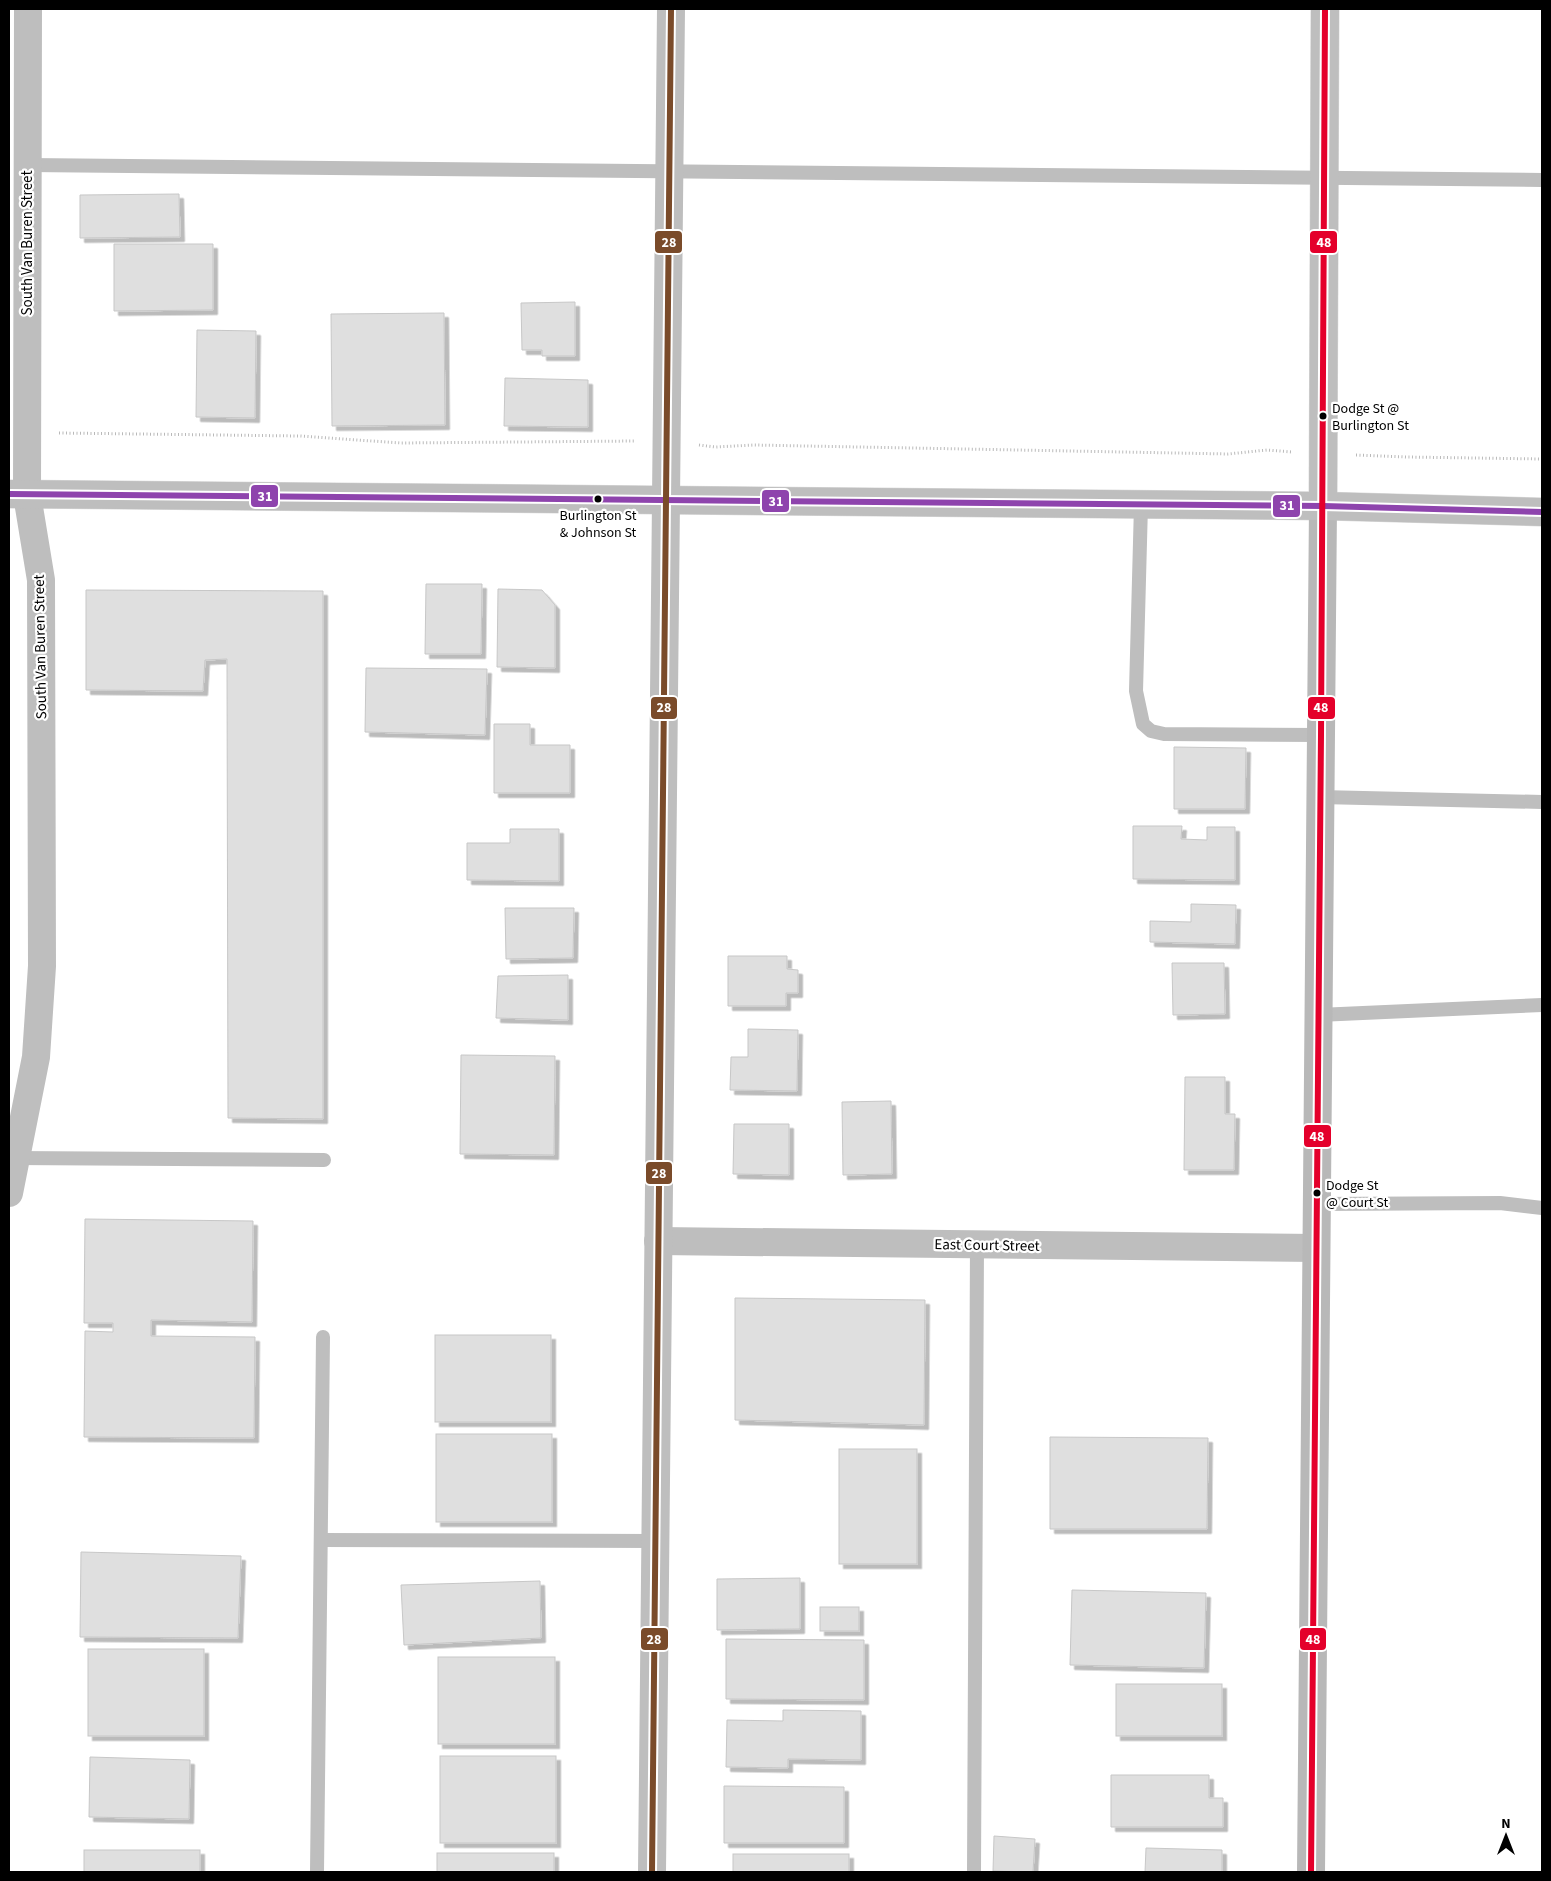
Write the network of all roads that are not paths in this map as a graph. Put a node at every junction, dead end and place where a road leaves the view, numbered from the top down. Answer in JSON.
{"nodes":[{"id":1,"x":28,"y":9,"type":"edge"},
{"id":2,"x":670,"y":9,"type":"edge"},
{"id":3,"x":1326,"y":9,"type":"edge"},
{"id":4,"x":28,"y":165,"type":"junction"},
{"id":5,"x":669,"y":171,"type":"junction"},
{"id":6,"x":1325,"y":177,"type":"junction"},
{"id":7,"x":1542,"y":180,"type":"edge"},
{"id":8,"x":18,"y":494,"type":"edge"},
{"id":9,"x":665,"y":500,"type":"junction"},
{"id":10,"x":1141,"y":505,"type":"junction"},
{"id":11,"x":1323,"y":506,"type":"junction"},
{"id":12,"x":1542,"y":512,"type":"edge"},
{"id":13,"x":1321,"y":735,"type":"junction"},
{"id":14,"x":1320,"y":797,"type":"junction"},
{"id":15,"x":1542,"y":802,"type":"edge"},
{"id":16,"x":1542,"y":1006,"type":"edge"},
{"id":17,"x":1318,"y":1015,"type":"junction"},
{"id":18,"x":12,"y":1158,"type":"edge"},
{"id":19,"x":324,"y":1160,"type":"dead end"},
{"id":20,"x":9,"y":1192,"type":"edge"},
{"id":21,"x":1317,"y":1204,"type":"junction"},
{"id":22,"x":1542,"y":1208,"type":"edge"},
{"id":23,"x":658,"y":1241,"type":"junction"},
{"id":24,"x":977,"y":1244,"type":"junction"},
{"id":25,"x":1316,"y":1248,"type":"junction"},
{"id":26,"x":323,"y":1337,"type":"dead end"},
{"id":27,"x":321,"y":1540,"type":"junction"},
{"id":28,"x":655,"y":1541,"type":"junction"},
{"id":29,"x":317,"y":1872,"type":"edge"},
{"id":30,"x":652,"y":1872,"type":"edge"},
{"id":31,"x":974,"y":1872,"type":"edge"},
{"id":32,"x":1311,"y":1872,"type":"edge"}],
"edges":[{"from":1,"to":4,"type":"street","name":"South Van Buren Street"},
{"from":2,"to":5,"type":"street"},
{"from":3,"to":6,"type":"street"},
{"from":4,"to":5,"type":"lane"},
{"from":4,"to":8,"type":"street","name":"South Van Buren Street"},
{"from":5,"to":6,"type":"lane"},
{"from":5,"to":9,"type":"street"},
{"from":6,"to":7,"type":"lane"},
{"from":6,"to":11,"type":"street"},
{"from":8,"to":9,"type":"street"},
{"from":8,"to":18,"type":"street","name":"South Van Buren Street"},
{"from":9,"to":10,"type":"street"},
{"from":9,"to":23,"type":"street"},
{"from":10,"to":11,"type":"street"},
{"from":10,"to":13,"type":"lane"},
{"from":11,"to":12,"type":"street"},
{"from":11,"to":13,"type":"main road"},
{"from":13,"to":14,"type":"main road"},
{"from":14,"to":15,"type":"lane"},
{"from":14,"to":17,"type":"main road"},
{"from":16,"to":17,"type":"lane"},
{"from":17,"to":21,"type":"main road"},
{"from":18,"to":19,"type":"lane"},
{"from":18,"to":20,"type":"street","name":"South Van Buren Street"},
{"from":21,"to":22,"type":"lane"},
{"from":21,"to":25,"type":"main road"},
{"from":23,"to":24,"type":"street","name":"East Court Street"},
{"from":23,"to":28,"type":"street"},
{"from":24,"to":25,"type":"street","name":"East Court Street"},
{"from":24,"to":31,"type":"lane"},
{"from":25,"to":32,"type":"main road"},
{"from":26,"to":27,"type":"lane"},
{"from":27,"to":28,"type":"lane"},
{"from":27,"to":29,"type":"lane"},
{"from":28,"to":30,"type":"street"}]}
